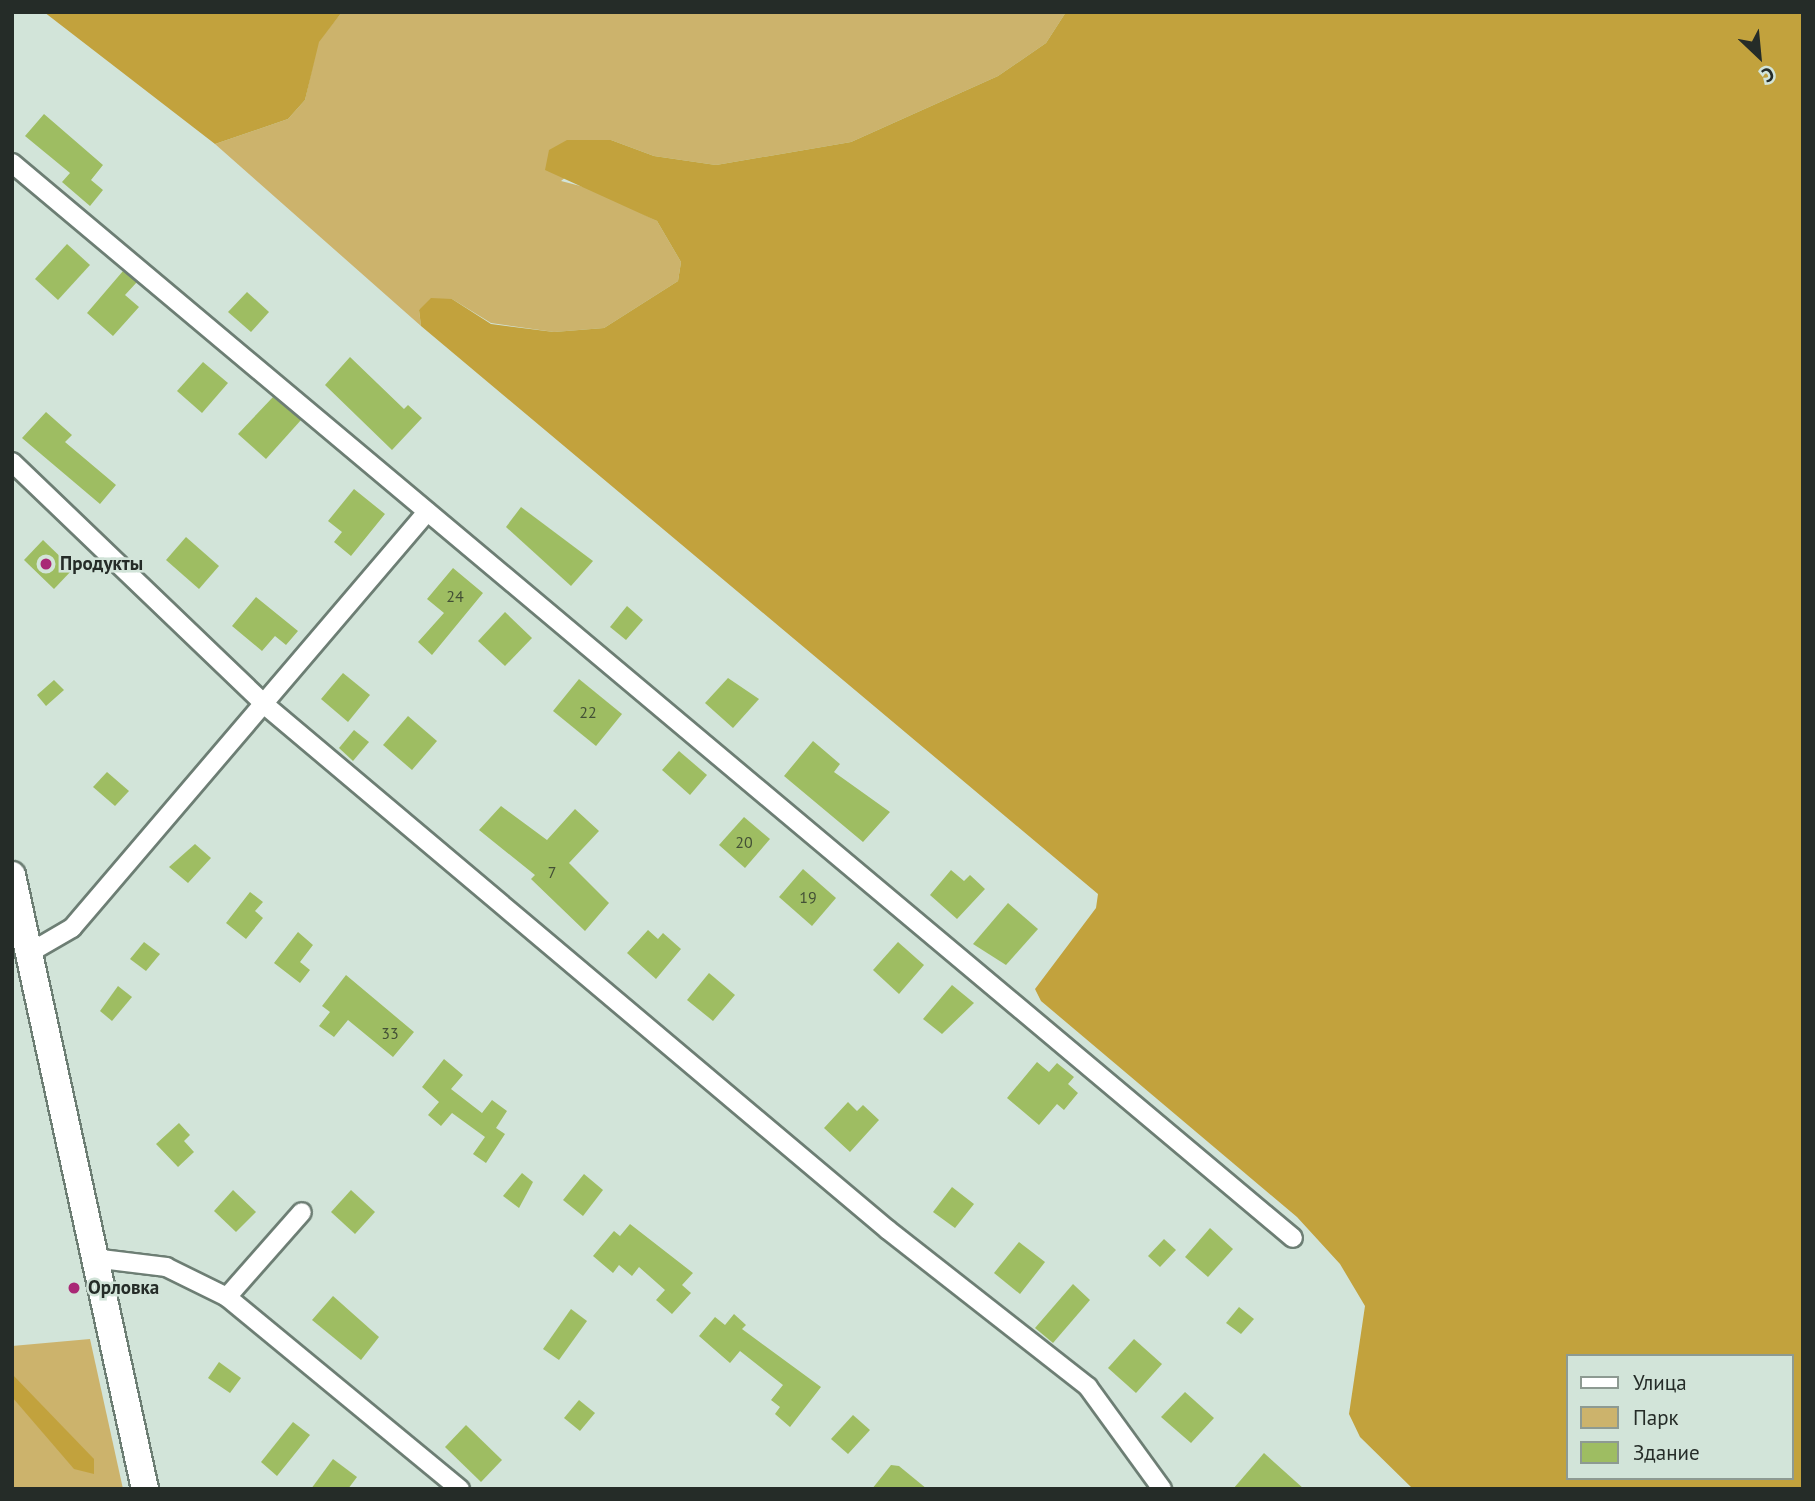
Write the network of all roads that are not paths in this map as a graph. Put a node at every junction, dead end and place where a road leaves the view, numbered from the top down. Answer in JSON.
{"nodes":[{"id":1,"x":12,"y":163,"type":"edge"},
{"id":2,"x":12,"y":462,"type":"edge"},
{"id":3,"x":427,"y":512,"type":"junction"},
{"id":4,"x":265,"y":705,"type":"junction"},
{"id":5,"x":12,"y":875,"type":"edge"},
{"id":6,"x":29,"y":953,"type":"junction"},
{"id":7,"x":302,"y":1212,"type":"dead end"},
{"id":8,"x":1293,"y":1238,"type":"dead end"},
{"id":9,"x":93,"y":1258,"type":"junction"},
{"id":10,"x":227,"y":1297,"type":"junction"},
{"id":11,"x":145,"y":1489,"type":"edge"},
{"id":12,"x":460,"y":1489,"type":"edge"},
{"id":13,"x":1162,"y":1489,"type":"edge"}],
"edges":[{"from":1,"to":3,"type":"street"},
{"from":2,"to":4,"type":"street"},
{"from":3,"to":4,"type":"street"},
{"from":3,"to":8,"type":"street"},
{"from":4,"to":6,"type":"street"},
{"from":4,"to":13,"type":"street"},
{"from":5,"to":6,"type":"main road"},
{"from":6,"to":9,"type":"main road"},
{"from":7,"to":10,"type":"street"},
{"from":9,"to":10,"type":"street"},
{"from":9,"to":11,"type":"main road"},
{"from":10,"to":12,"type":"street"}]}
